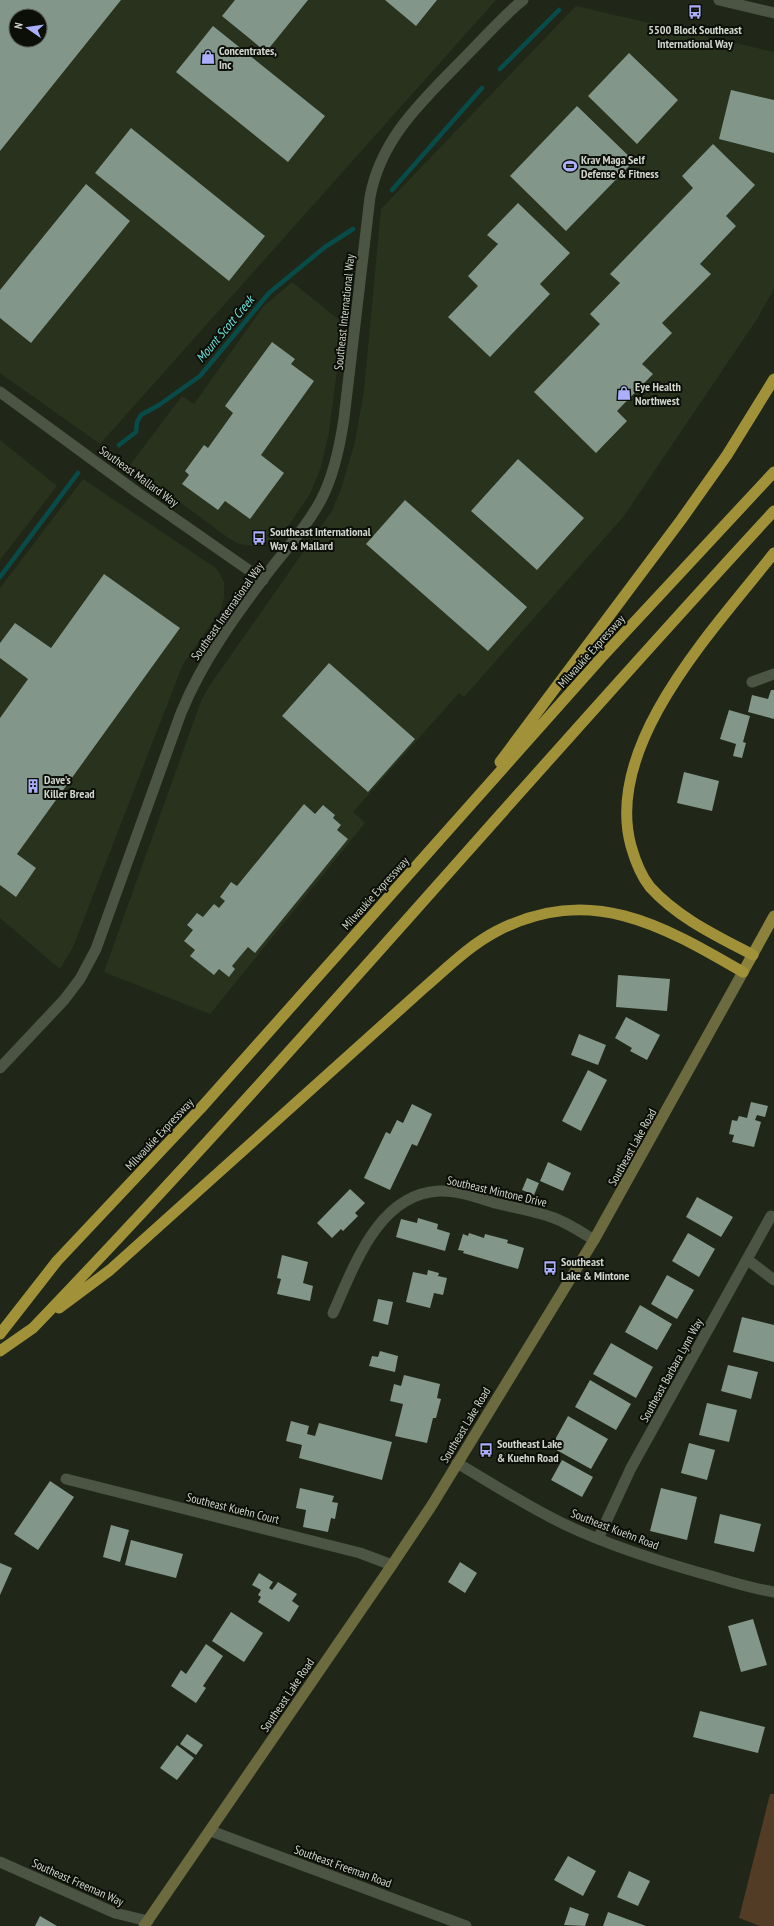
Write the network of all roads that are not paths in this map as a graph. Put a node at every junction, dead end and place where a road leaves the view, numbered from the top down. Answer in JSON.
{"nodes":[{"id":1,"x":523,"y":0,"type":"edge"},
{"id":2,"x":719,"y":0,"type":"edge"},
{"id":3,"x":774,"y":13,"type":"edge"},
{"id":4,"x":774,"y":379,"type":"edge"},
{"id":5,"x":0,"y":392,"type":"edge"},
{"id":6,"x":774,"y":472,"type":"edge"},
{"id":7,"x":774,"y":511,"type":"edge"},
{"id":8,"x":774,"y":553,"type":"edge"},
{"id":9,"x":263,"y":580,"type":"junction"},
{"id":10,"x":774,"y":674,"type":"edge"},
{"id":11,"x":752,"y":682,"type":"dead end"},
{"id":12,"x":458,"y":819,"type":"junction"},
{"id":13,"x":774,"y":916,"type":"edge"},
{"id":14,"x":753,"y":955,"type":"junction"},
{"id":15,"x":743,"y":972,"type":"junction"},
{"id":16,"x":0,"y":1068,"type":"edge"},
{"id":17,"x":771,"y":1216,"type":"dead end"},
{"id":18,"x":594,"y":1240,"type":"junction"},
{"id":19,"x":748,"y":1260,"type":"junction"},
{"id":20,"x":774,"y":1280,"type":"edge"},
{"id":21,"x":333,"y":1313,"type":"dead end"},
{"id":22,"x":33,"y":1328,"type":"junction"},
{"id":23,"x":0,"y":1334,"type":"edge"},
{"id":24,"x":0,"y":1351,"type":"edge"},
{"id":25,"x":457,"y":1462,"type":"junction"},
{"id":26,"x":66,"y":1479,"type":"dead end"},
{"id":27,"x":598,"y":1539,"type":"junction"},
{"id":28,"x":392,"y":1565,"type":"junction"},
{"id":29,"x":774,"y":1592,"type":"edge"},
{"id":30,"x":211,"y":1831,"type":"junction"},
{"id":31,"x":0,"y":1862,"type":"edge"},
{"id":32,"x":146,"y":1924,"type":"edge"},
{"id":33,"x":466,"y":1926,"type":"edge"}],
"edges":[{"from":1,"to":9,"type":"street","name":"Southeast International Way"},
{"from":2,"to":3,"type":"street"},
{"from":4,"to":12,"type":"highway"},
{"from":5,"to":9,"type":"street","name":"Southeast Mallard Way"},
{"from":6,"to":12,"type":"highway","name":"Milwaukie Expressway"},
{"from":7,"to":22,"type":"highway"},
{"from":8,"to":14,"type":"highway"},
{"from":9,"to":16,"type":"street","name":"Southeast International Way"},
{"from":10,"to":11,"type":"street"},
{"from":12,"to":23,"type":"highway","name":"Milwaukie Expressway"},
{"from":13,"to":14,"type":"main road","name":"Southeast Lake Road"},
{"from":14,"to":15,"type":"main road","name":"Southeast Lake Road"},
{"from":15,"to":18,"type":"main road","name":"Southeast Lake Road"},
{"from":15,"to":22,"type":"highway"},
{"from":17,"to":19,"type":"street","name":"Southeast Barbara Lynn Way"},
{"from":18,"to":21,"type":"street","name":"Southeast Mintone Drive"},
{"from":18,"to":25,"type":"main road","name":"Southeast Lake Road"},
{"from":19,"to":20,"type":"street"},
{"from":19,"to":27,"type":"street","name":"Southeast Barbara Lynn Way"},
{"from":22,"to":24,"type":"highway"},
{"from":25,"to":27,"type":"street","name":"Southeast Kuehn Road"},
{"from":25,"to":28,"type":"main road","name":"Southeast Lake Road"},
{"from":26,"to":28,"type":"street","name":"Southeast Kuehn Court"},
{"from":27,"to":29,"type":"street","name":"Southeast Kuehn Road"},
{"from":28,"to":30,"type":"main road","name":"Southeast Lake Road"},
{"from":30,"to":32,"type":"main road","name":"Southeast Lake Road"},
{"from":30,"to":33,"type":"street","name":"Southeast Freeman Road"},
{"from":31,"to":32,"type":"street","name":"Southeast Freeman Way"}]}
